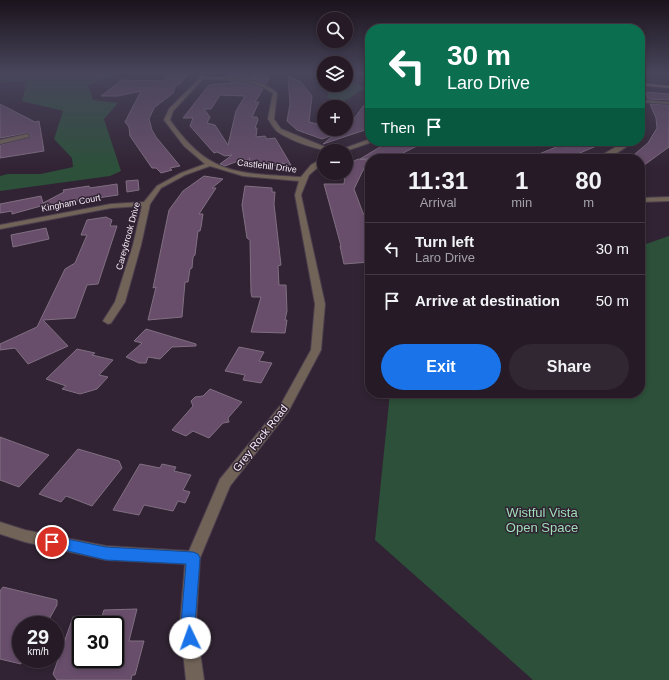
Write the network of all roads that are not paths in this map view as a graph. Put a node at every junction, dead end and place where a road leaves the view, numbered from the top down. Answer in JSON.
{"nodes":[{"id":1,"x":176,"y":105,"type":"edge"},
{"id":2,"x":273,"y":105,"type":"edge"},
{"id":3,"x":26,"y":136,"type":"dead end"},
{"id":4,"x":0,"y":142,"type":"edge"},
{"id":5,"x":365,"y":143,"type":"edge"},
{"id":6,"x":317,"y":146,"type":"edge"},
{"id":7,"x":623,"y":146,"type":"edge"},
{"id":8,"x":353,"y":147,"type":"edge"},
{"id":9,"x":608,"y":154,"type":"edge"},
{"id":10,"x":317,"y":163,"type":"edge"},
{"id":11,"x":210,"y":164,"type":"junction"},
{"id":12,"x":302,"y":179,"type":"junction"},
{"id":13,"x":669,"y":199,"type":"edge"},
{"id":14,"x":645,"y":200,"type":"edge"},
{"id":15,"x":146,"y":204,"type":"junction"},
{"id":16,"x":0,"y":227,"type":"edge"},
{"id":17,"x":108,"y":321,"type":"dead end"},
{"id":18,"x":0,"y":528,"type":"edge"},
{"id":19,"x":193,"y":558,"type":"junction"},
{"id":20,"x":195,"y":680,"type":"edge"}],
"edges":[{"from":1,"to":11,"type":"street","name":"Castlehill Drive"},
{"from":2,"to":6,"type":"street"},
{"from":3,"to":4,"type":"street"},
{"from":5,"to":8,"type":"street"},
{"from":7,"to":9,"type":"street"},
{"from":10,"to":12,"type":"street"},
{"from":11,"to":12,"type":"street","name":"Castlehill Drive"},
{"from":11,"to":15,"type":"street","name":"Careybrook Drive"},
{"from":12,"to":19,"type":"street","name":"Grey Rock Road"},
{"from":13,"to":14,"type":"street"},
{"from":15,"to":16,"type":"street","name":"Kingham Court"},
{"from":15,"to":17,"type":"street","name":"Careybrook Drive"},
{"from":18,"to":19,"type":"street"},
{"from":19,"to":20,"type":"street","name":"Grey Rock Road"}]}
